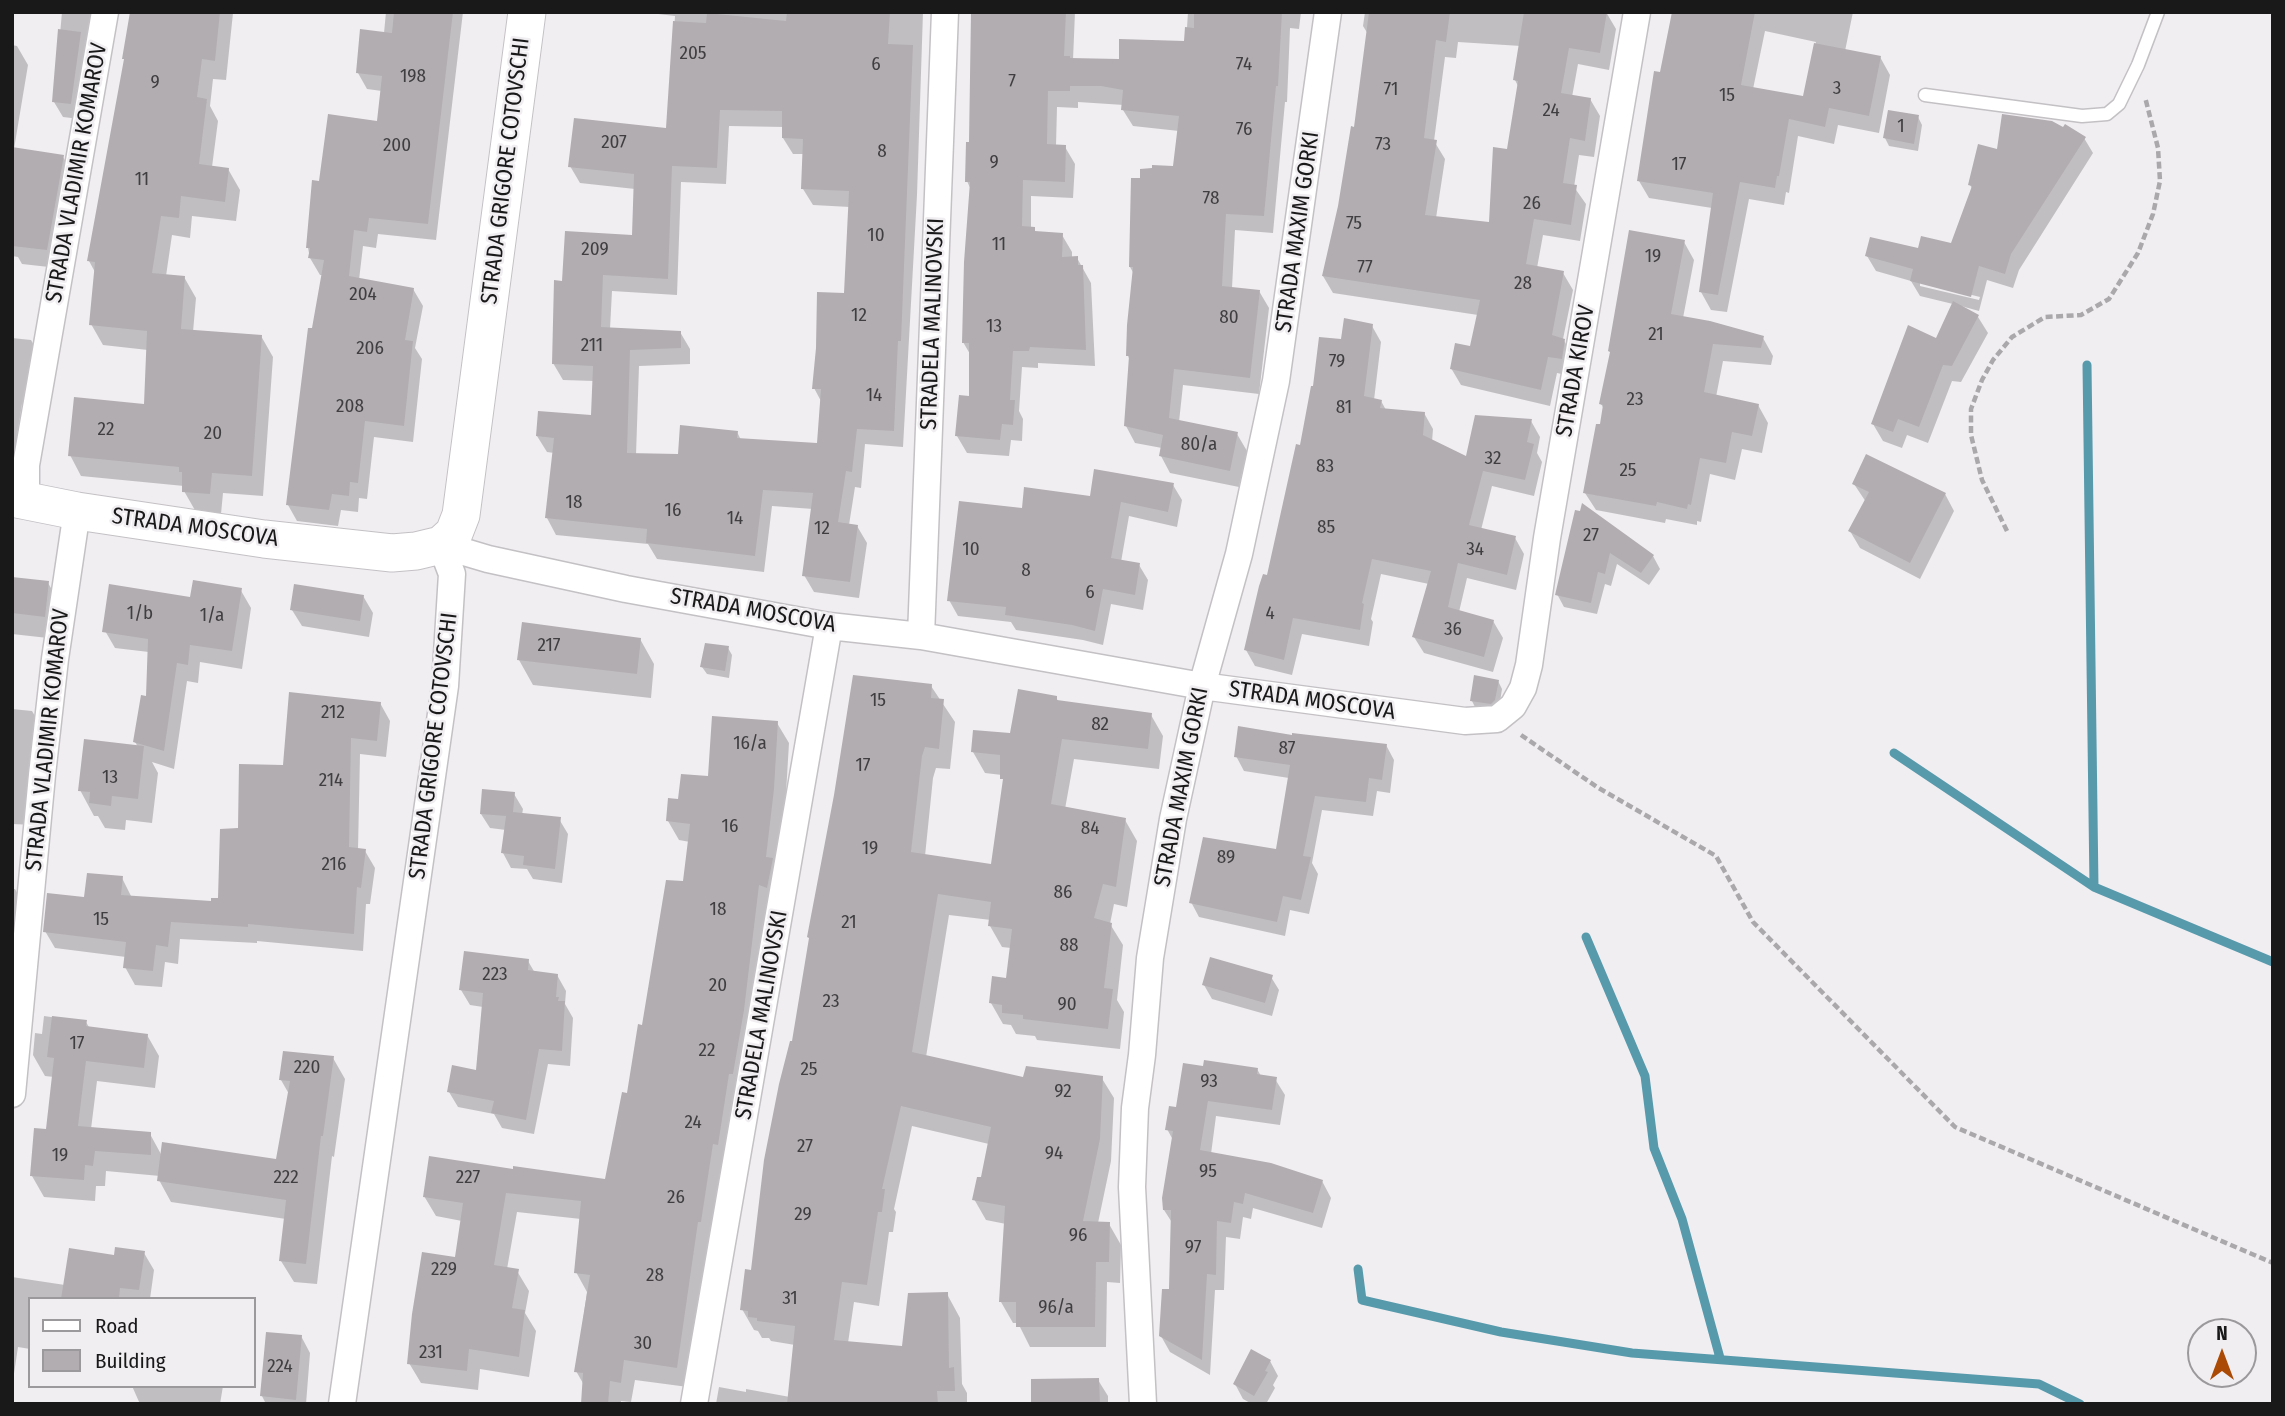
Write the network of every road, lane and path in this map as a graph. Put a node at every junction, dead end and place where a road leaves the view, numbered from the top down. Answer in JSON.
{"nodes":[{"id":1,"x":105,"y":12,"type":"edge"},
{"id":2,"x":527,"y":12,"type":"edge"},
{"id":3,"x":945,"y":12,"type":"edge"},
{"id":4,"x":1328,"y":12,"type":"edge"},
{"id":5,"x":1637,"y":12,"type":"edge"},
{"id":6,"x":2158,"y":12,"type":"edge"},
{"id":7,"x":2138,"y":65,"type":"junction"},
{"id":8,"x":1925,"y":95,"type":"dead end"},
{"id":9,"x":19,"y":499,"type":"edge"},
{"id":10,"x":77,"y":511,"type":"junction"},
{"id":11,"x":2007,"y":531,"type":"dead end"},
{"id":12,"x":441,"y":545,"type":"junction"},
{"id":13,"x":829,"y":626,"type":"junction"},
{"id":14,"x":921,"y":636,"type":"junction"},
{"id":15,"x":1202,"y":686,"type":"junction"},
{"id":16,"x":1497,"y":719,"type":"junction"},
{"id":17,"x":12,"y":1094,"type":"edge"},
{"id":18,"x":2273,"y":1263,"type":"edge"},
{"id":19,"x":342,"y":1404,"type":"edge"},
{"id":20,"x":694,"y":1404,"type":"edge"},
{"id":21,"x":1143,"y":1404,"type":"edge"}],
"edges":[{"from":1,"to":9,"type":"street","name":"STRADA VLADIMIR KOMAROV"},
{"from":2,"to":12,"type":"street","name":"STRADA GRIGORE COTOVSCHI"},
{"from":3,"to":14,"type":"street","name":"STRADELA MALINOVSKI"},
{"from":4,"to":15,"type":"street","name":"STRADA MAXIM GORKI"},
{"from":5,"to":16,"type":"street","name":"STRADA KIROV"},
{"from":6,"to":7,"type":"lane"},
{"from":7,"to":8,"type":"lane"},
{"from":7,"to":11,"type":"path"},
{"from":9,"to":10,"type":"street","name":"STRADA MOSCOVA"},
{"from":10,"to":12,"type":"street","name":"STRADA MOSCOVA"},
{"from":10,"to":17,"type":"street","name":"STRADA VLADIMIR KOMAROV"},
{"from":12,"to":13,"type":"street","name":"STRADA MOSCOVA"},
{"from":12,"to":19,"type":"street","name":"STRADA GRIGORE COTOVSCHI"},
{"from":13,"to":14,"type":"street","name":"STRADA MOSCOVA"},
{"from":13,"to":20,"type":"street","name":"STRADELA MALINOVSKI"},
{"from":14,"to":15,"type":"street","name":"STRADA MOSCOVA"},
{"from":15,"to":16,"type":"street","name":"STRADA MOSCOVA"},
{"from":15,"to":21,"type":"street","name":"STRADA MAXIM GORKI"},
{"from":16,"to":18,"type":"path"}]}
